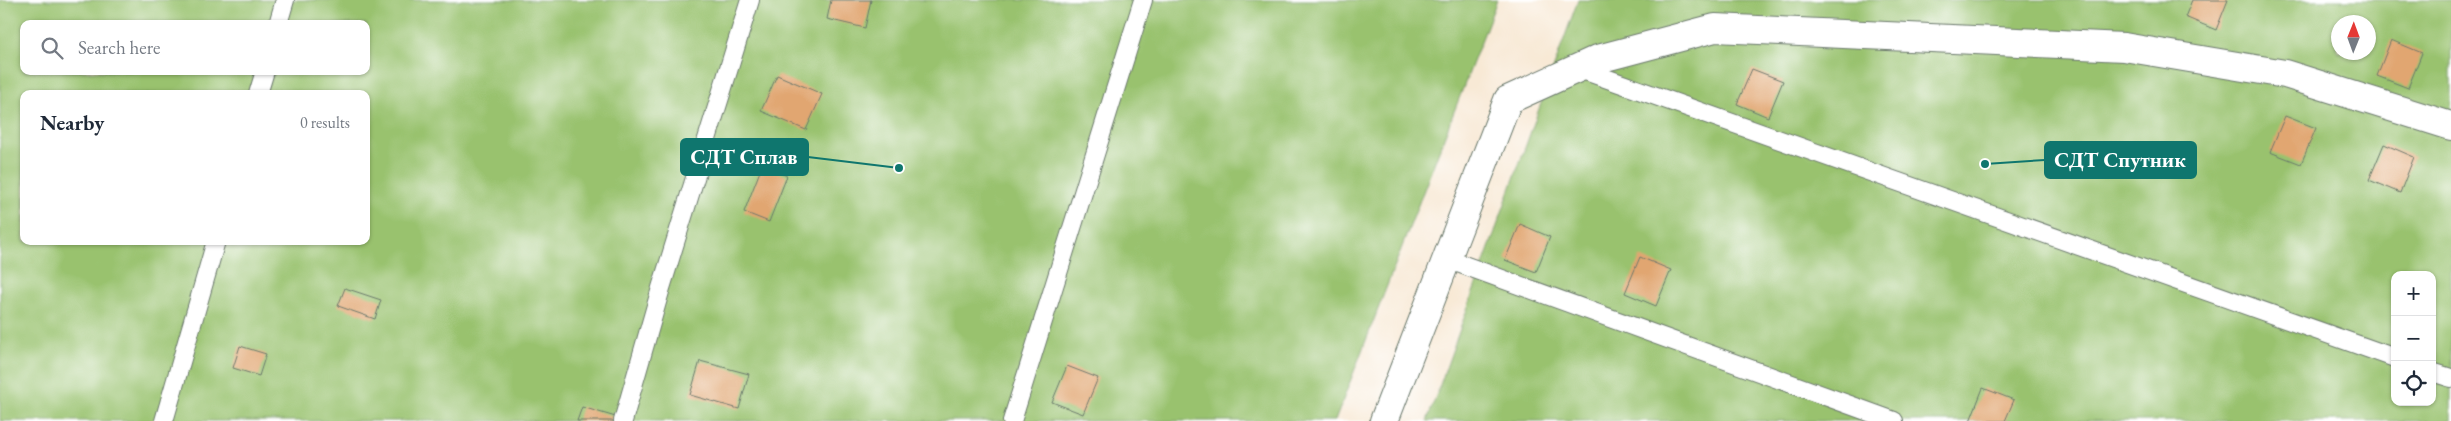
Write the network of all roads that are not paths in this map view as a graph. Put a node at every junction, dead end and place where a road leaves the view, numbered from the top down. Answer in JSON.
{"nodes":[{"id":1,"x":285,"y":0,"type":"edge"},
{"id":2,"x":750,"y":0,"type":"edge"},
{"id":3,"x":1143,"y":0,"type":"edge"},
{"id":4,"x":279,"y":20,"type":"edge"},
{"id":5,"x":1577,"y":68,"type":"junction"},
{"id":6,"x":264,"y":75,"type":"edge"},
{"id":7,"x":259,"y":90,"type":"edge"},
{"id":8,"x":2451,"y":126,"type":"edge"},
{"id":9,"x":215,"y":245,"type":"edge"},
{"id":10,"x":1447,"y":259,"type":"junction"},
{"id":11,"x":2391,"y":357,"type":"edge"},
{"id":12,"x":2436,"y":373,"type":"edge"},
{"id":13,"x":2451,"y":378,"type":"edge"},
{"id":14,"x":164,"y":421,"type":"edge"},
{"id":15,"x":623,"y":421,"type":"edge"},
{"id":16,"x":1012,"y":421,"type":"edge"},
{"id":17,"x":1384,"y":421,"type":"edge"},
{"id":18,"x":1894,"y":421,"type":"edge"}],
"edges":[{"from":1,"to":4,"type":"lane"},
{"from":2,"to":15,"type":"lane"},
{"from":3,"to":16,"type":"lane"},
{"from":5,"to":8,"type":"street"},
{"from":5,"to":10,"type":"street"},
{"from":5,"to":11,"type":"lane"},
{"from":6,"to":7,"type":"lane"},
{"from":9,"to":14,"type":"lane"},
{"from":10,"to":17,"type":"street"},
{"from":10,"to":18,"type":"lane"},
{"from":12,"to":13,"type":"lane"}]}
